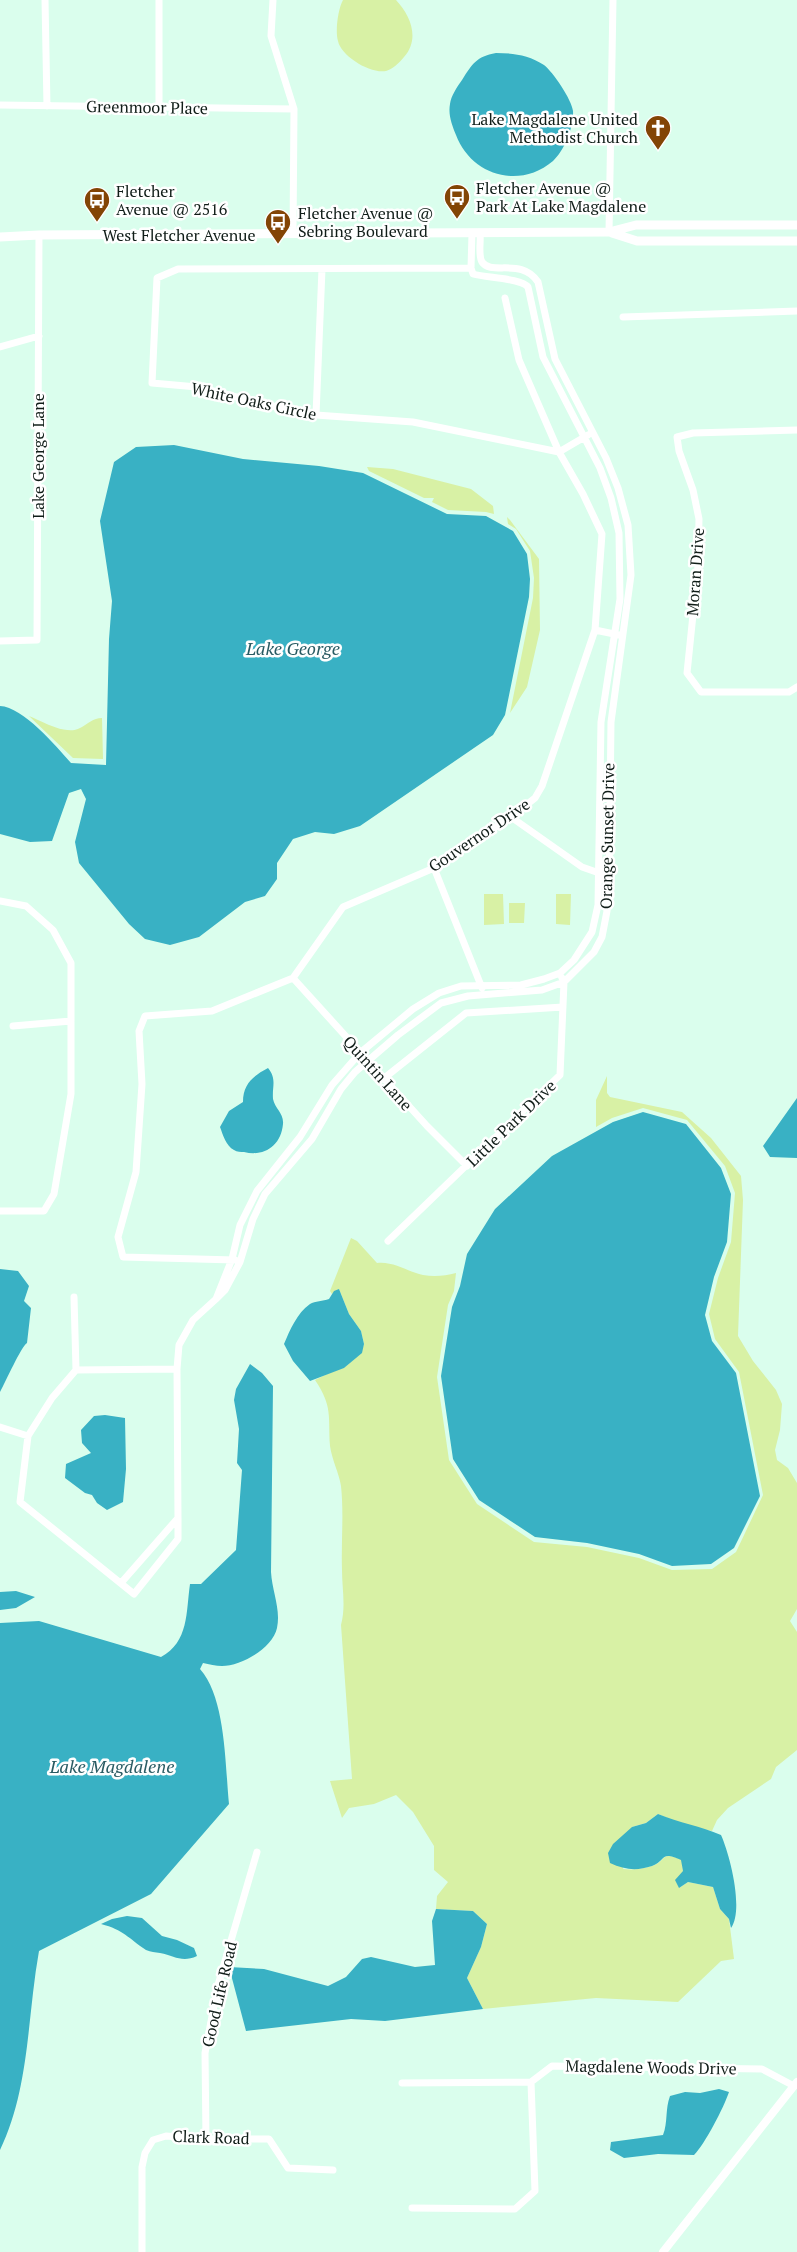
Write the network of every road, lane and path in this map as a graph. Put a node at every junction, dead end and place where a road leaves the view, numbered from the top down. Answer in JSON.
{"nodes":[{"id":1,"x":45,"y":0,"type":"edge"},
{"id":2,"x":159,"y":0,"type":"edge"},
{"id":3,"x":273,"y":0,"type":"edge"},
{"id":4,"x":613,"y":0,"type":"edge"},
{"id":5,"x":0,"y":105,"type":"edge"},
{"id":6,"x":47,"y":106,"type":"junction"},
{"id":7,"x":159,"y":107,"type":"junction"},
{"id":8,"x":294,"y":109,"type":"junction"},
{"id":9,"x":797,"y":225,"type":"edge"},
{"id":10,"x":609,"y":232,"type":"junction"},
{"id":11,"x":293,"y":234,"type":"junction"},
{"id":12,"x":476,"y":234,"type":"junction"},
{"id":13,"x":39,"y":236,"type":"junction"},
{"id":14,"x":0,"y":237,"type":"edge"},
{"id":15,"x":797,"y":241,"type":"edge"},
{"id":16,"x":471,"y":268,"type":"junction"},
{"id":17,"x":322,"y":269,"type":"junction"},
{"id":18,"x":505,"y":298,"type":"dead end"},
{"id":19,"x":797,"y":311,"type":"edge"},
{"id":20,"x":623,"y":317,"type":"dead end"},
{"id":21,"x":39,"y":336,"type":"junction"},
{"id":22,"x":0,"y":348,"type":"edge"},
{"id":23,"x":316,"y":415,"type":"junction"},
{"id":24,"x":797,"y":430,"type":"edge"},
{"id":25,"x":592,"y":433,"type":"junction"},
{"id":26,"x":584,"y":437,"type":"junction"},
{"id":27,"x":559,"y":452,"type":"junction"},
{"id":28,"x":595,"y":630,"type":"junction"},
{"id":29,"x":615,"y":634,"type":"junction"},
{"id":30,"x":624,"y":636,"type":"junction"},
{"id":31,"x":0,"y":641,"type":"edge"},
{"id":32,"x":797,"y":687,"type":"edge"},
{"id":33,"x":511,"y":817,"type":"junction"},
{"id":34,"x":434,"y":868,"type":"junction"},
{"id":35,"x":598,"y":874,"type":"junction"},
{"id":36,"x":609,"y":874,"type":"junction"},
{"id":37,"x":0,"y":901,"type":"edge"},
{"id":38,"x":560,"y":973,"type":"junction"},
{"id":39,"x":293,"y":978,"type":"junction"},
{"id":40,"x":564,"y":982,"type":"junction"},
{"id":41,"x":482,"y":985,"type":"junction"},
{"id":42,"x":483,"y":994,"type":"junction"},
{"id":43,"x":562,"y":1007,"type":"junction"},
{"id":44,"x":71,"y":1021,"type":"junction"},
{"id":45,"x":13,"y":1026,"type":"dead end"},
{"id":46,"x":360,"y":1053,"type":"junction"},
{"id":47,"x":367,"y":1060,"type":"junction"},
{"id":48,"x":383,"y":1078,"type":"junction"},
{"id":49,"x":467,"y":1166,"type":"junction"},
{"id":50,"x":0,"y":1211,"type":"edge"},
{"id":51,"x":388,"y":1241,"type":"dead end"},
{"id":52,"x":232,"y":1259,"type":"junction"},
{"id":53,"x":240,"y":1262,"type":"junction"},
{"id":54,"x":74,"y":1297,"type":"dead end"},
{"id":55,"x":216,"y":1299,"type":"junction"},
{"id":56,"x":177,"y":1369,"type":"junction"},
{"id":57,"x":76,"y":1370,"type":"junction"},
{"id":58,"x":0,"y":1427,"type":"edge"},
{"id":59,"x":28,"y":1436,"type":"junction"},
{"id":60,"x":178,"y":1518,"type":"junction"},
{"id":61,"x":121,"y":1583,"type":"junction"},
{"id":62,"x":257,"y":1852,"type":"dead end"},
{"id":63,"x":531,"y":2082,"type":"junction"},
{"id":64,"x":402,"y":2083,"type":"dead end"},
{"id":65,"x":796,"y":2084,"type":"edge"},
{"id":66,"x":206,"y":2139,"type":"junction"},
{"id":67,"x":333,"y":2170,"type":"dead end"},
{"id":68,"x":412,"y":2208,"type":"dead end"},
{"id":69,"x":142,"y":2252,"type":"edge"},
{"id":70,"x":663,"y":2252,"type":"edge"}],
"edges":[{"from":1,"to":6,"type":"street"},
{"from":2,"to":7,"type":"street"},
{"from":3,"to":8,"type":"street"},
{"from":4,"to":10,"type":"street"},
{"from":5,"to":6,"type":"street","name":"Greenmoor Place"},
{"from":6,"to":7,"type":"street","name":"Greenmoor Place"},
{"from":7,"to":8,"type":"street","name":"Greenmoor Place"},
{"from":8,"to":11,"type":"street"},
{"from":9,"to":10,"type":"main road","name":"West Fletcher Avenue"},
{"from":10,"to":12,"type":"main road","name":"West Fletcher Avenue"},
{"from":10,"to":15,"type":"main road","name":"West Fletcher Avenue"},
{"from":11,"to":12,"type":"main road","name":"West Fletcher Avenue"},
{"from":11,"to":13,"type":"main road","name":"West Fletcher Avenue"},
{"from":12,"to":16,"type":"street"},
{"from":12,"to":25,"type":"street","name":"Orange Sunset Drive"},
{"from":13,"to":14,"type":"main road","name":"West Fletcher Avenue"},
{"from":13,"to":21,"type":"street","name":"Lake George Lane"},
{"from":16,"to":17,"type":"street","name":"White Oaks Circle"},
{"from":16,"to":26,"type":"street","name":"Orange Sunset Drive"},
{"from":17,"to":23,"type":"street"},
{"from":17,"to":23,"type":"street","name":"White Oaks Circle"},
{"from":18,"to":27,"type":"street","name":"Gouvernor Drive"},
{"from":19,"to":20,"type":"street"},
{"from":21,"to":22,"type":"street"},
{"from":21,"to":31,"type":"street","name":"Lake George Lane"},
{"from":23,"to":27,"type":"street","name":"White Oaks Circle"},
{"from":24,"to":32,"type":"street","name":"Moran Drive"},
{"from":25,"to":26,"type":"street"},
{"from":25,"to":30,"type":"street","name":"Orange Sunset Drive"},
{"from":26,"to":27,"type":"street"},
{"from":26,"to":29,"type":"street","name":"Orange Sunset Drive"},
{"from":27,"to":28,"type":"street","name":"Gouvernor Drive"},
{"from":28,"to":29,"type":"street"},
{"from":28,"to":33,"type":"street","name":"Gouvernor Drive"},
{"from":29,"to":30,"type":"street"},
{"from":29,"to":35,"type":"street","name":"Orange Sunset Drive"},
{"from":30,"to":36,"type":"street","name":"Orange Sunset Drive"},
{"from":33,"to":34,"type":"street","name":"Gouvernor Drive"},
{"from":33,"to":35,"type":"street"},
{"from":34,"to":39,"type":"street","name":"Gouvernor Drive"},
{"from":34,"to":41,"type":"street"},
{"from":35,"to":36,"type":"street"},
{"from":35,"to":38,"type":"street","name":"Orange Sunset Drive"},
{"from":36,"to":40,"type":"street","name":"Orange Sunset Drive"},
{"from":37,"to":44,"type":"street"},
{"from":38,"to":40,"type":"street","name":"Little Park Drive"},
{"from":38,"to":41,"type":"street","name":"Orange Sunset Drive"},
{"from":39,"to":46,"type":"street","name":"Quintin Lane"},
{"from":39,"to":52,"type":"street"},
{"from":40,"to":42,"type":"street","name":"Orange Sunset Drive"},
{"from":40,"to":43,"type":"street","name":"Little Park Drive"},
{"from":41,"to":42,"type":"street"},
{"from":41,"to":46,"type":"street","name":"Orange Sunset Drive"},
{"from":42,"to":47,"type":"street","name":"Orange Sunset Drive"},
{"from":43,"to":48,"type":"street"},
{"from":43,"to":49,"type":"street","name":"Little Park Drive"},
{"from":44,"to":45,"type":"street"},
{"from":44,"to":50,"type":"street"},
{"from":46,"to":47,"type":"street","name":"Quintin Lane"},
{"from":46,"to":52,"type":"street","name":"Orange Sunset Drive"},
{"from":47,"to":48,"type":"street","name":"Quintin Lane"},
{"from":47,"to":53,"type":"street","name":"Orange Sunset Drive"},
{"from":48,"to":49,"type":"street","name":"Quintin Lane"},
{"from":49,"to":51,"type":"street","name":"Little Park Drive"},
{"from":52,"to":53,"type":"street"},
{"from":52,"to":55,"type":"street","name":"Orange Sunset Drive"},
{"from":53,"to":55,"type":"street","name":"Orange Sunset Drive"},
{"from":54,"to":57,"type":"street"},
{"from":55,"to":56,"type":"street","name":"Orange Sunset Drive"},
{"from":56,"to":57,"type":"street"},
{"from":56,"to":60,"type":"street","name":"Orange Sunset Drive"},
{"from":57,"to":59,"type":"street"},
{"from":58,"to":59,"type":"street"},
{"from":59,"to":61,"type":"street"},
{"from":60,"to":61,"type":"street"},
{"from":60,"to":61,"type":"street","name":"Orange Sunset Drive"},
{"from":62,"to":66,"type":"street","name":"Good Life Road"},
{"from":63,"to":64,"type":"street"},
{"from":63,"to":65,"type":"street","name":"Magdalene Woods Drive"},
{"from":63,"to":68,"type":"street"},
{"from":65,"to":70,"type":"street"},
{"from":66,"to":67,"type":"street","name":"Clark Road"},
{"from":66,"to":69,"type":"street","name":"Clark Road"}]}
